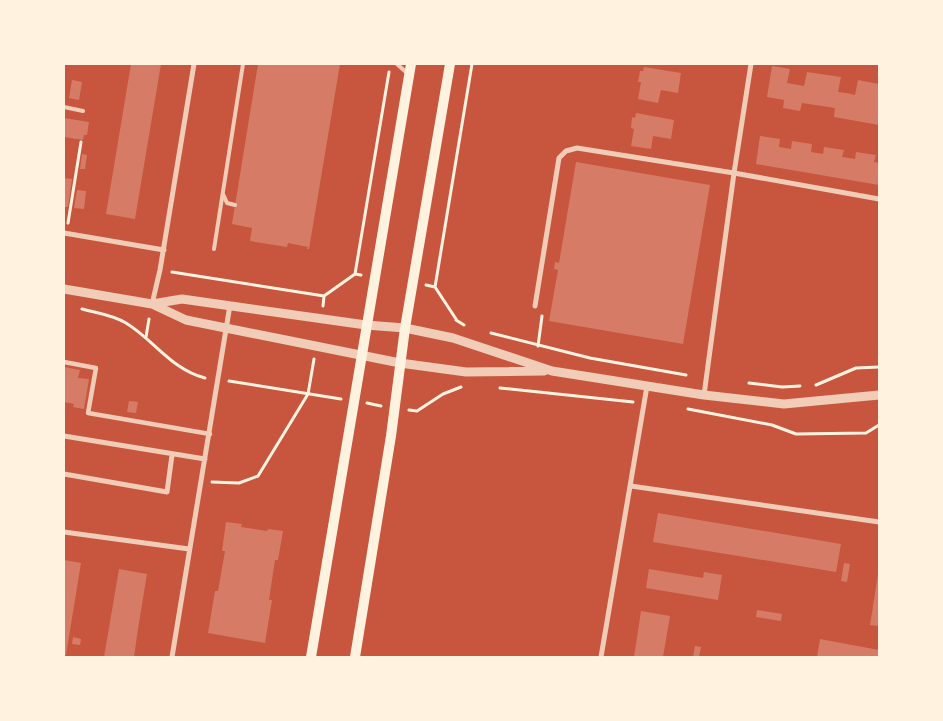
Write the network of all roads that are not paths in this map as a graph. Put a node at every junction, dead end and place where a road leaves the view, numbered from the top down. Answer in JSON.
{"nodes":[{"id":1,"x":194,"y":64,"type":"edge"},
{"id":2,"x":244,"y":64,"type":"edge"},
{"id":3,"x":397,"y":64,"type":"edge"},
{"id":4,"x":411,"y":64,"type":"edge"},
{"id":5,"x":450,"y":64,"type":"edge"},
{"id":6,"x":752,"y":64,"type":"edge"},
{"id":7,"x":409,"y":76,"type":"junction"},
{"id":8,"x":64,"y":108,"type":"edge"},
{"id":9,"x":83,"y":111,"type":"dead end"},
{"id":10,"x":734,"y":173,"type":"junction"},
{"id":11,"x":223,"y":192,"type":"junction"},
{"id":12,"x":879,"y":199,"type":"edge"},
{"id":13,"x":235,"y":205,"type":"dead end"},
{"id":14,"x":65,"y":233,"type":"edge"},
{"id":15,"x":214,"y":249,"type":"dead end"},
{"id":16,"x":164,"y":250,"type":"junction"},
{"id":17,"x":64,"y":288,"type":"edge"},
{"id":18,"x":152,"y":304,"type":"junction"},
{"id":19,"x":230,"y":305,"type":"junction"},
{"id":20,"x":535,"y":306,"type":"road end"},
{"id":21,"x":366,"y":325,"type":"junction"},
{"id":22,"x":227,"y":328,"type":"junction"},
{"id":23,"x":406,"y":328,"type":"junction"},
{"id":24,"x":361,"y":354,"type":"junction"},
{"id":25,"x":64,"y":362,"type":"edge"},
{"id":26,"x":400,"y":363,"type":"junction"},
{"id":27,"x":552,"y":371,"type":"junction"},
{"id":28,"x":646,"y":386,"type":"junction"},
{"id":29,"x":879,"y":395,"type":"edge"},
{"id":30,"x":704,"y":396,"type":"junction"},
{"id":31,"x":210,"y":434,"type":"junction"},
{"id":32,"x":64,"y":436,"type":"edge"},
{"id":33,"x":172,"y":455,"type":"junction"},
{"id":34,"x":205,"y":459,"type":"junction"},
{"id":35,"x":64,"y":474,"type":"edge"},
{"id":36,"x":631,"y":486,"type":"junction"},
{"id":37,"x":879,"y":522,"type":"edge"},
{"id":38,"x":64,"y":532,"type":"edge"},
{"id":39,"x":189,"y":549,"type":"junction"},
{"id":40,"x":172,"y":657,"type":"edge"},
{"id":41,"x":311,"y":657,"type":"edge"},
{"id":42,"x":355,"y":657,"type":"edge"},
{"id":43,"x":601,"y":657,"type":"edge"}],
"edges":[{"from":1,"to":16,"type":"street"},
{"from":2,"to":11,"type":"lane"},
{"from":3,"to":7,"type":"lane"},
{"from":4,"to":7,"type":"main road"},
{"from":5,"to":23,"type":"main road"},
{"from":6,"to":10,"type":"street"},
{"from":7,"to":21,"type":"main road"},
{"from":8,"to":9,"type":"lane"},
{"from":10,"to":12,"type":"street"},
{"from":10,"to":20,"type":"street"},
{"from":10,"to":30,"type":"street"},
{"from":11,"to":13,"type":"lane"},
{"from":11,"to":15,"type":"lane"},
{"from":14,"to":16,"type":"street"},
{"from":16,"to":18,"type":"street"},
{"from":17,"to":18,"type":"street"},
{"from":18,"to":19,"type":"street"},
{"from":18,"to":22,"type":"street"},
{"from":19,"to":21,"type":"street"},
{"from":19,"to":22,"type":"street"},
{"from":21,"to":23,"type":"street"},
{"from":21,"to":24,"type":"main road"},
{"from":22,"to":24,"type":"street"},
{"from":22,"to":31,"type":"street"},
{"from":23,"to":26,"type":"main road"},
{"from":23,"to":27,"type":"street"},
{"from":24,"to":26,"type":"street"},
{"from":24,"to":41,"type":"main road"},
{"from":25,"to":31,"type":"street"},
{"from":26,"to":27,"type":"street"},
{"from":26,"to":42,"type":"main road"},
{"from":27,"to":28,"type":"street"},
{"from":28,"to":30,"type":"street"},
{"from":28,"to":36,"type":"street"},
{"from":29,"to":30,"type":"street"},
{"from":31,"to":34,"type":"street"},
{"from":32,"to":33,"type":"street"},
{"from":33,"to":34,"type":"street"},
{"from":33,"to":35,"type":"street"},
{"from":34,"to":39,"type":"street"},
{"from":36,"to":37,"type":"street"},
{"from":36,"to":43,"type":"street"},
{"from":38,"to":39,"type":"street"},
{"from":39,"to":40,"type":"street"}]}
